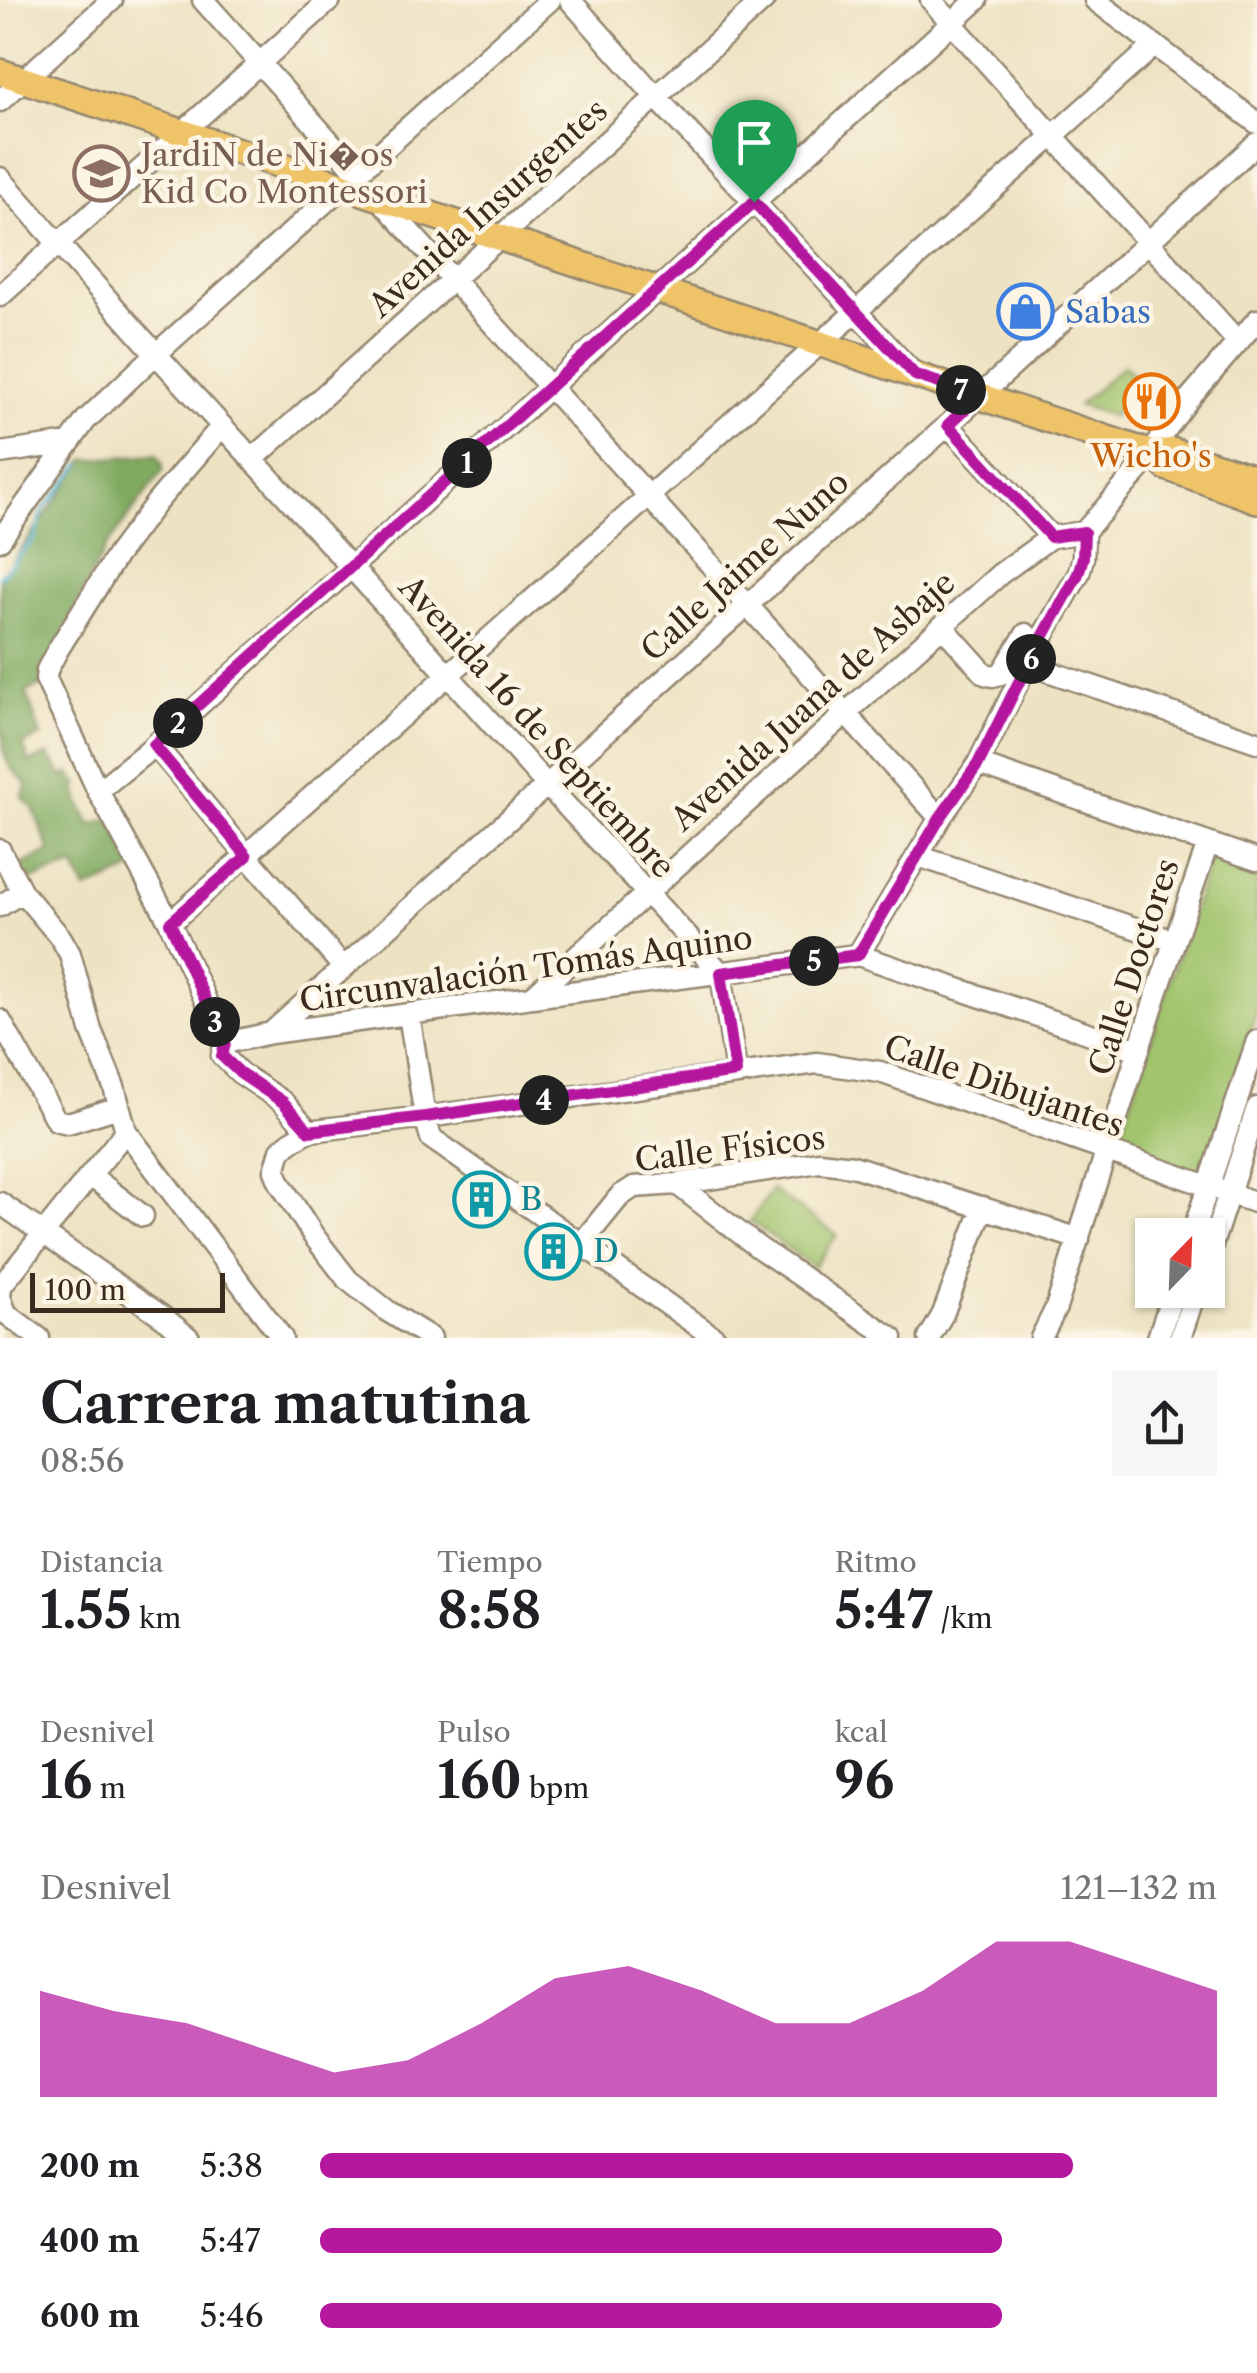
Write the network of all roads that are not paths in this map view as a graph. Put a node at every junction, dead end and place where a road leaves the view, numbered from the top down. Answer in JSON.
{"nodes":[{"id":1,"x":112,"y":0,"type":"edge"},
{"id":2,"x":203,"y":0,"type":"edge"},
{"id":3,"x":330,"y":0,"type":"edge"},
{"id":4,"x":550,"y":0,"type":"edge"},
{"id":5,"x":570,"y":0,"type":"edge"},
{"id":6,"x":764,"y":0,"type":"edge"},
{"id":7,"x":931,"y":0,"type":"edge"},
{"id":8,"x":977,"y":0,"type":"edge"},
{"id":9,"x":1094,"y":0,"type":"edge"},
{"id":10,"x":952,"y":23,"type":"junction"},
{"id":11,"x":1154,"y":45,"type":"junction"},
{"id":12,"x":260,"y":63,"type":"junction"},
{"id":13,"x":12,"y":76,"type":"edge"},
{"id":14,"x":656,"y":97,"type":"junction"},
{"id":15,"x":0,"y":100,"type":"edge"},
{"id":16,"x":1257,"y":123,"type":"edge"},
{"id":17,"x":182,"y":132,"type":"junction"},
{"id":18,"x":1053,"y":136,"type":"junction"},
{"id":19,"x":1257,"y":143,"type":"edge"},
{"id":20,"x":0,"y":178,"type":"edge"},
{"id":21,"x":351,"y":180,"type":"junction"},
{"id":22,"x":378,"y":197,"type":"junction"},
{"id":23,"x":754,"y":202,"type":"junction"},
{"id":24,"x":500,"y":238,"type":"junction"},
{"id":25,"x":1148,"y":242,"type":"junction"},
{"id":26,"x":59,"y":243,"type":"junction"},
{"id":27,"x":454,"y":280,"type":"junction"},
{"id":28,"x":658,"y":290,"type":"junction"},
{"id":29,"x":0,"y":296,"type":"edge"},
{"id":30,"x":856,"y":312,"type":"junction"},
{"id":31,"x":1257,"y":320,"type":"edge"},
{"id":32,"x":1238,"y":342,"type":"junction"},
{"id":33,"x":820,"y":344,"type":"junction"},
{"id":34,"x":156,"y":354,"type":"junction"},
{"id":35,"x":915,"y":375,"type":"junction"},
{"id":36,"x":550,"y":388,"type":"junction"},
{"id":37,"x":979,"y":396,"type":"junction"},
{"id":38,"x":948,"y":425,"type":"junction"},
{"id":39,"x":222,"y":426,"type":"junction"},
{"id":40,"x":68,"y":443,"type":"junction"},
{"id":41,"x":0,"y":453,"type":"edge"},
{"id":42,"x":1152,"y":454,"type":"junction"},
{"id":43,"x":253,"y":459,"type":"junction"},
{"id":44,"x":1257,"y":479,"type":"edge"},
{"id":45,"x":648,"y":496,"type":"junction"},
{"id":46,"x":1257,"y":500,"type":"edge"},
{"id":47,"x":1084,"y":532,"type":"junction"},
{"id":48,"x":1051,"y":537,"type":"junction"},
{"id":49,"x":0,"y":540,"type":"edge"},
{"id":50,"x":351,"y":567,"type":"junction"},
{"id":51,"x":748,"y":605,"type":"junction"},
{"id":52,"x":942,"y":626,"type":"junction"},
{"id":53,"x":1026,"y":634,"type":"dead end"},
{"id":54,"x":1028,"y":664,"type":"junction"},
{"id":55,"x":449,"y":675,"type":"junction"},
{"id":56,"x":844,"y":712,"type":"junction"},
{"id":57,"x":1257,"y":742,"type":"edge"},
{"id":58,"x":154,"y":745,"type":"junction"},
{"id":59,"x":978,"y":764,"type":"junction"},
{"id":60,"x":546,"y":784,"type":"junction"},
{"id":61,"x":98,"y":791,"type":"junction"},
{"id":62,"x":940,"y":818,"type":"junction"},
{"id":63,"x":1208,"y":843,"type":"junction"},
{"id":64,"x":0,"y":850,"type":"edge"},
{"id":65,"x":247,"y":856,"type":"junction"},
{"id":66,"x":918,"y":856,"type":"junction"},
{"id":67,"x":1257,"y":860,"type":"edge"},
{"id":68,"x":22,"y":892,"type":"junction"},
{"id":69,"x":646,"y":892,"type":"junction"},
{"id":70,"x":0,"y":906,"type":"edge"},
{"id":71,"x":170,"y":923,"type":"junction"},
{"id":72,"x":1174,"y":942,"type":"junction"},
{"id":73,"x":858,"y":955,"type":"junction"},
{"id":74,"x":344,"y":968,"type":"junction"},
{"id":75,"x":721,"y":973,"type":"junction"},
{"id":76,"x":532,"y":996,"type":"junction"},
{"id":77,"x":409,"y":1014,"type":"junction"},
{"id":78,"x":0,"y":1020,"type":"edge"},
{"id":79,"x":271,"y":1033,"type":"junction"},
{"id":80,"x":1257,"y":1040,"type":"edge"},
{"id":81,"x":225,"y":1043,"type":"junction"},
{"id":82,"x":1138,"y":1050,"type":"junction"},
{"id":83,"x":736,"y":1072,"type":"junction"},
{"id":84,"x":119,"y":1107,"type":"junction"},
{"id":85,"x":1257,"y":1108,"type":"edge"},
{"id":86,"x":425,"y":1117,"type":"junction"},
{"id":87,"x":126,"y":1131,"type":"junction"},
{"id":88,"x":309,"y":1131,"type":"junction"},
{"id":89,"x":1105,"y":1151,"type":"junction"},
{"id":90,"x":91,"y":1176,"type":"junction"},
{"id":91,"x":677,"y":1184,"type":"junction"},
{"id":92,"x":1218,"y":1190,"type":"junction"},
{"id":93,"x":0,"y":1203,"type":"edge"},
{"id":94,"x":1257,"y":1203,"type":"edge"},
{"id":95,"x":983,"y":1208,"type":"junction"},
{"id":96,"x":143,"y":1216,"type":"dead end"},
{"id":97,"x":1202,"y":1218,"type":"edge"},
{"id":98,"x":1214,"y":1218,"type":"edge"},
{"id":99,"x":44,"y":1234,"type":"junction"},
{"id":100,"x":1079,"y":1238,"type":"junction"},
{"id":101,"x":581,"y":1244,"type":"junction"},
{"id":102,"x":1168,"y":1308,"type":"edge"},
{"id":103,"x":1190,"y":1308,"type":"edge"},
{"id":104,"x":3,"y":1311,"type":"edge"},
{"id":105,"x":39,"y":1338,"type":"edge"},
{"id":106,"x":189,"y":1338,"type":"edge"},
{"id":107,"x":282,"y":1338,"type":"edge"},
{"id":108,"x":431,"y":1338,"type":"edge"},
{"id":109,"x":715,"y":1338,"type":"edge"},
{"id":110,"x":892,"y":1338,"type":"edge"},
{"id":111,"x":930,"y":1338,"type":"edge"},
{"id":112,"x":1042,"y":1338,"type":"edge"},
{"id":113,"x":1158,"y":1338,"type":"edge"},
{"id":114,"x":1180,"y":1338,"type":"edge"}],
"edges":[{"from":1,"to":13,"type":"street"},
{"from":2,"to":12,"type":"street"},
{"from":3,"to":12,"type":"street"},
{"from":4,"to":21,"type":"street"},
{"from":5,"to":14,"type":"street"},
{"from":6,"to":14,"type":"street","name":"Avenida Insurgentes"},
{"from":7,"to":10,"type":"street"},
{"from":8,"to":10,"type":"street"},
{"from":9,"to":11,"type":"street"},
{"from":10,"to":18,"type":"street"},
{"from":10,"to":23,"type":"street"},
{"from":11,"to":16,"type":"street"},
{"from":11,"to":18,"type":"street"},
{"from":12,"to":17,"type":"street"},
{"from":12,"to":21,"type":"street"},
{"from":13,"to":15,"type":"street"},
{"from":13,"to":17,"type":"main road"},
{"from":14,"to":23,"type":"street"},
{"from":14,"to":24,"type":"street","name":"Avenida Insurgentes"},
{"from":17,"to":21,"type":"main road"},
{"from":17,"to":26,"type":"street"},
{"from":18,"to":25,"type":"street"},
{"from":18,"to":30,"type":"street"},
{"from":19,"to":25,"type":"street","name":"Calle Jaime Nuno"},
{"from":20,"to":26,"type":"street","name":"Avenida 16 de Septiembre"},
{"from":21,"to":22,"type":"main road"},
{"from":21,"to":34,"type":"street"},
{"from":22,"to":24,"type":"main road"},
{"from":22,"to":27,"type":"street"},
{"from":23,"to":28,"type":"street"},
{"from":23,"to":30,"type":"street"},
{"from":24,"to":27,"type":"street","name":"Avenida Insurgentes"},
{"from":24,"to":28,"type":"main road"},
{"from":25,"to":32,"type":"street"},
{"from":25,"to":37,"type":"street","name":"Calle Jaime Nuno"},
{"from":26,"to":29,"type":"street"},
{"from":26,"to":34,"type":"street","name":"Avenida 16 de Septiembre"},
{"from":27,"to":36,"type":"street"},
{"from":27,"to":43,"type":"street","name":"Avenida Insurgentes"},
{"from":28,"to":33,"type":"main road"},
{"from":28,"to":36,"type":"street"},
{"from":30,"to":33,"type":"street"},
{"from":30,"to":35,"type":"street"},
{"from":31,"to":32,"type":"street"},
{"from":32,"to":42,"type":"street"},
{"from":33,"to":35,"type":"main road"},
{"from":33,"to":45,"type":"street"},
{"from":34,"to":39,"type":"street","name":"Avenida 16 de Septiembre"},
{"from":34,"to":40,"type":"street"},
{"from":35,"to":37,"type":"main road"},
{"from":36,"to":45,"type":"street"},
{"from":36,"to":50,"type":"street"},
{"from":37,"to":38,"type":"street","name":"Calle Jaime Nuno"},
{"from":37,"to":42,"type":"main road"},
{"from":38,"to":48,"type":"street"},
{"from":38,"to":51,"type":"street","name":"Calle Jaime Nuno"},
{"from":39,"to":43,"type":"street","name":"Avenida 16 de Septiembre"},
{"from":39,"to":61,"type":"street"},
{"from":40,"to":41,"type":"street"},
{"from":40,"to":49,"type":"street"},
{"from":42,"to":44,"type":"main road"},
{"from":42,"to":46,"type":"main road"},
{"from":42,"to":47,"type":"street"},
{"from":43,"to":50,"type":"street","name":"Avenida 16 de Septiembre"},
{"from":45,"to":51,"type":"street"},
{"from":45,"to":55,"type":"street"},
{"from":47,"to":48,"type":"street"},
{"from":47,"to":54,"type":"street"},
{"from":48,"to":52,"type":"street","name":"Avenida Juana de Asbaje"},
{"from":50,"to":55,"type":"street","name":"Avenida 16 de Septiembre"},
{"from":50,"to":58,"type":"street"},
{"from":51,"to":56,"type":"street"},
{"from":51,"to":60,"type":"street","name":"Calle Jaime Nuno"},
{"from":52,"to":53,"type":"street"},
{"from":52,"to":56,"type":"street","name":"Avenida Juana de Asbaje"},
{"from":54,"to":57,"type":"street"},
{"from":54,"to":59,"type":"street"},
{"from":55,"to":60,"type":"street","name":"Avenida 16 de Septiembre"},
{"from":55,"to":65,"type":"street"},
{"from":56,"to":62,"type":"street"},
{"from":56,"to":69,"type":"street","name":"Avenida Juana de Asbaje"},
{"from":58,"to":61,"type":"street"},
{"from":58,"to":65,"type":"street"},
{"from":59,"to":62,"type":"street"},
{"from":59,"to":63,"type":"street"},
{"from":60,"to":69,"type":"street","name":"Avenida 16 de Septiembre"},
{"from":60,"to":74,"type":"street","name":"Calle Jaime Nuno"},
{"from":61,"to":71,"type":"street"},
{"from":62,"to":66,"type":"street"},
{"from":63,"to":67,"type":"street"},
{"from":63,"to":72,"type":"street","name":"Calle Doctores"},
{"from":64,"to":68,"type":"street"},
{"from":65,"to":71,"type":"street"},
{"from":65,"to":74,"type":"street"},
{"from":66,"to":72,"type":"street"},
{"from":66,"to":73,"type":"street"},
{"from":68,"to":70,"type":"street"},
{"from":68,"to":84,"type":"street"},
{"from":69,"to":75,"type":"street","name":"Avenida 16 de Septiembre"},
{"from":69,"to":76,"type":"street","name":"Avenida Juana de Asbaje"},
{"from":71,"to":81,"type":"street"},
{"from":72,"to":82,"type":"street","name":"Calle Doctores"},
{"from":73,"to":75,"type":"street","name":"Circunvalación Tomás Aquino"},
{"from":73,"to":82,"type":"street"},
{"from":74,"to":79,"type":"street","name":"Calle Jaime Nuno"},
{"from":75,"to":76,"type":"street","name":"Circunvalación Tomás Aquino"},
{"from":75,"to":83,"type":"street"},
{"from":76,"to":77,"type":"street","name":"Circunvalación Tomás Aquino"},
{"from":77,"to":79,"type":"street","name":"Circunvalación Tomás Aquino"},
{"from":77,"to":86,"type":"street"},
{"from":78,"to":84,"type":"street"},
{"from":79,"to":81,"type":"street","name":"Circunvalación Tomás Aquino"},
{"from":80,"to":92,"type":"street"},
{"from":81,"to":88,"type":"street"},
{"from":82,"to":89,"type":"street","name":"Calle Doctores"},
{"from":83,"to":86,"type":"street","name":"Calle Dibujantes"},
{"from":83,"to":89,"type":"street","name":"Calle Dibujantes"},
{"from":84,"to":87,"type":"street"},
{"from":85,"to":92,"type":"street"},
{"from":86,"to":88,"type":"street","name":"Calle Dibujantes"},
{"from":86,"to":101,"type":"street"},
{"from":87,"to":90,"type":"street"},
{"from":87,"to":107,"type":"street"},
{"from":88,"to":108,"type":"street"},
{"from":89,"to":92,"type":"street","name":"Calle Dibujantes"},
{"from":89,"to":100,"type":"street","name":"Calle Doctores"},
{"from":90,"to":96,"type":"street"},
{"from":90,"to":99,"type":"street"},
{"from":91,"to":95,"type":"street","name":"Calle Físicos"},
{"from":91,"to":101,"type":"street","name":"Calle Físicos"},
{"from":91,"to":110,"type":"street"},
{"from":92,"to":94,"type":"street","name":"Calle Dibujantes"},
{"from":92,"to":97,"type":"street"},
{"from":92,"to":98,"type":"street"},
{"from":93,"to":99,"type":"street"},
{"from":95,"to":100,"type":"street","name":"Calle Físicos"},
{"from":95,"to":111,"type":"street"},
{"from":99,"to":104,"type":"street"},
{"from":99,"to":106,"type":"street"},
{"from":100,"to":112,"type":"street","name":"Calle Doctores"},
{"from":101,"to":109,"type":"street"},
{"from":102,"to":113,"type":"street"},
{"from":103,"to":114,"type":"street"},
{"from":104,"to":105,"type":"street"}]}
